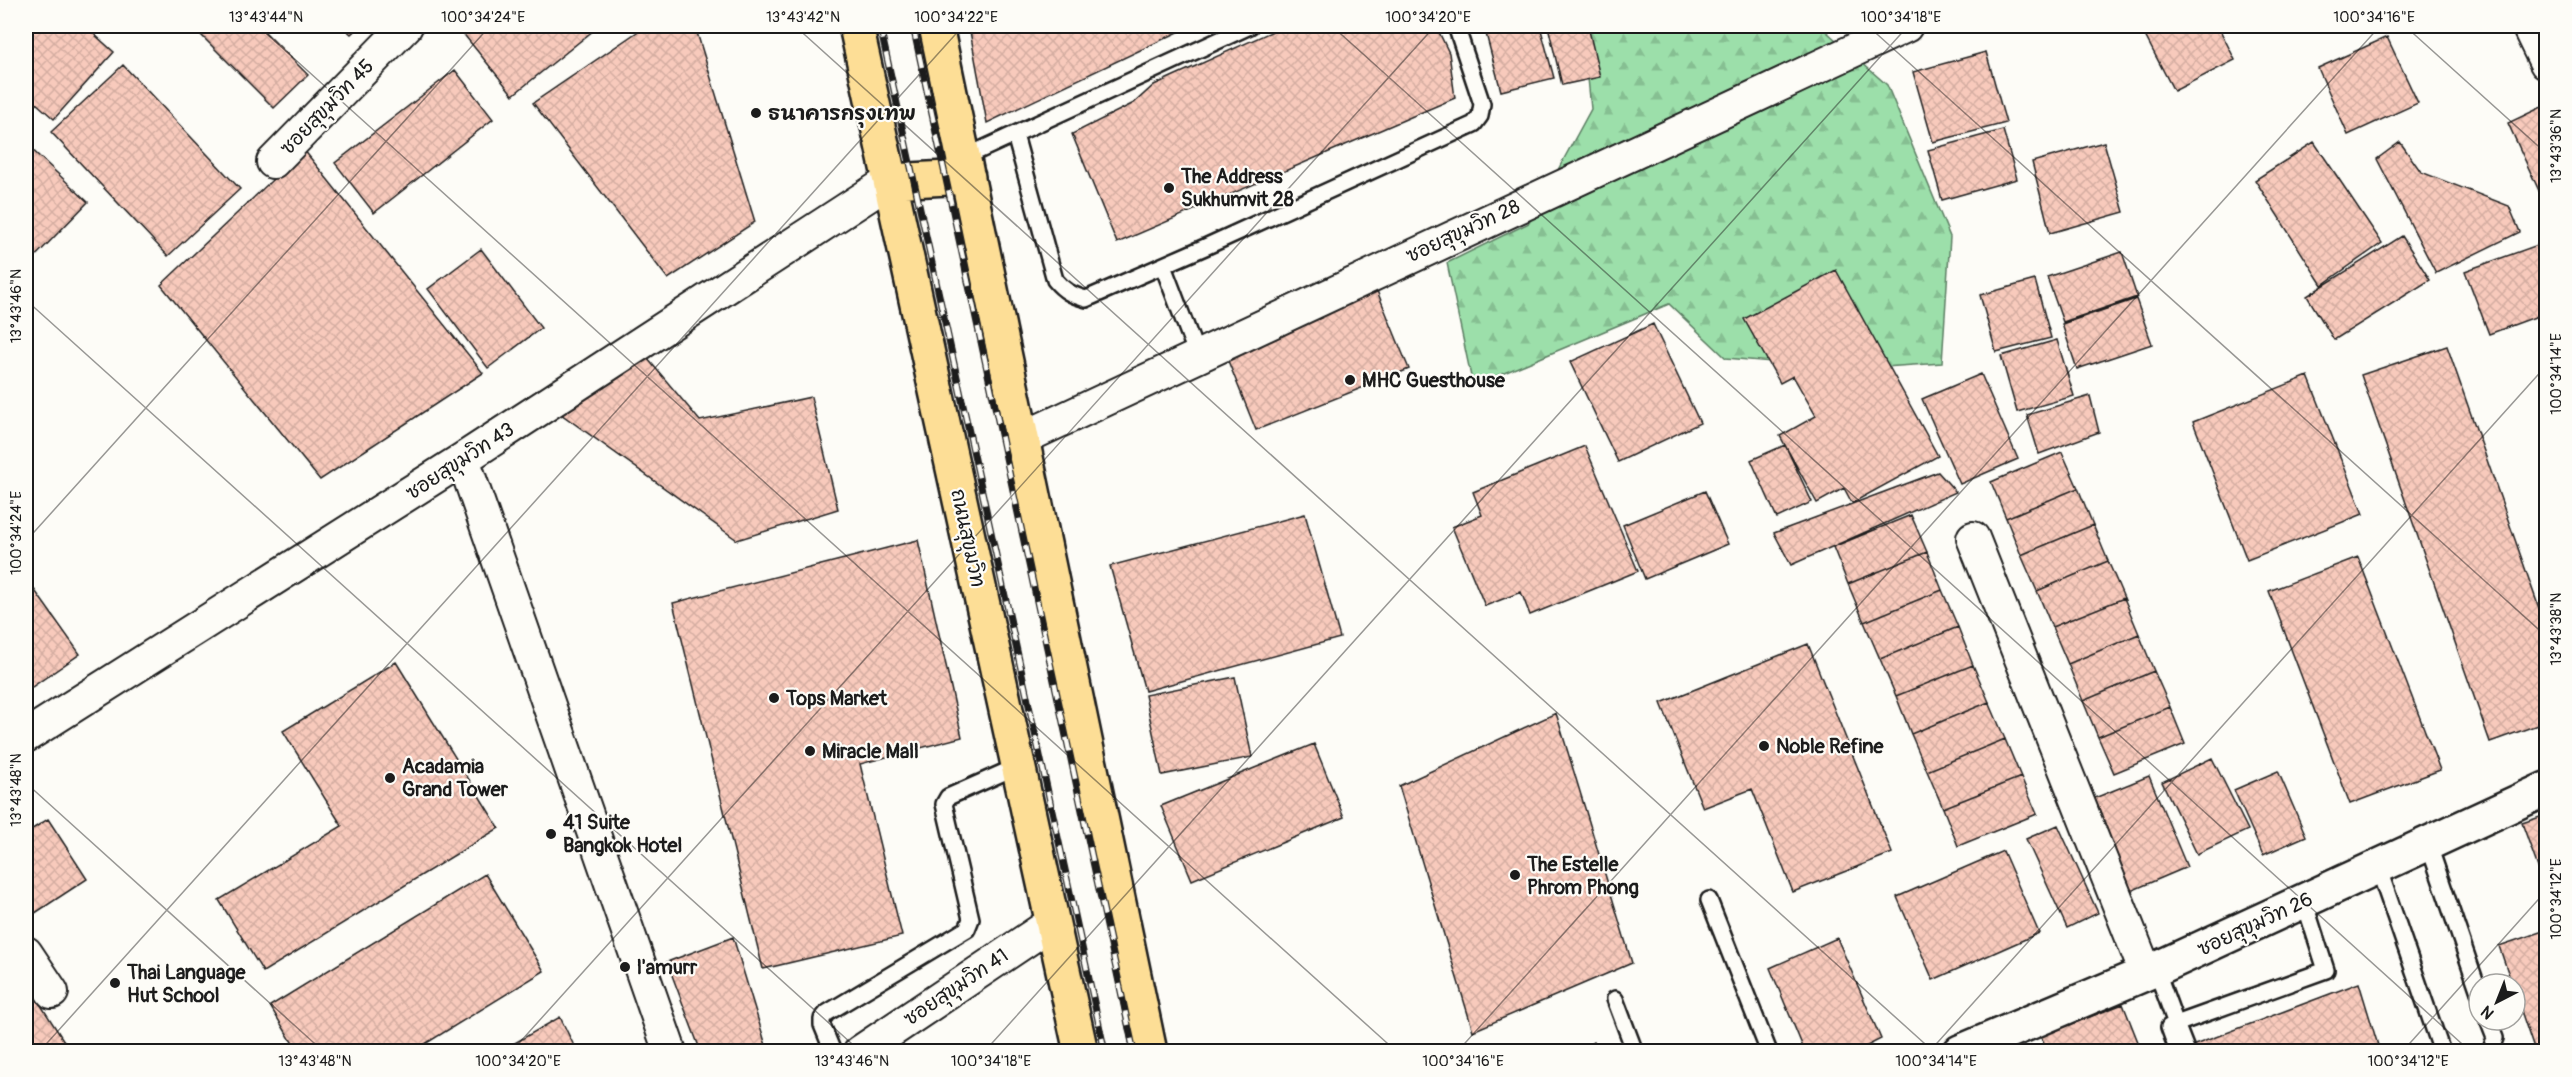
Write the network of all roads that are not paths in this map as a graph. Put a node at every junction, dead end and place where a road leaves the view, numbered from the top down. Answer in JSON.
{"nodes":[{"id":1,"x":406,"y":26,"type":"edge"},
{"id":2,"x":856,"y":26,"type":"edge"},
{"id":3,"x":936,"y":26,"type":"edge"},
{"id":4,"x":1250,"y":26,"type":"edge"},
{"id":5,"x":1456,"y":26,"type":"edge"},
{"id":6,"x":1906,"y":26,"type":"edge"},
{"id":7,"x":2528,"y":26,"type":"edge"},
{"id":8,"x":2547,"y":63,"type":"edge"},
{"id":9,"x":1015,"y":135,"type":"junction"},
{"id":10,"x":273,"y":162,"type":"dead end"},
{"id":11,"x":966,"y":167,"type":"junction"},
{"id":12,"x":890,"y":181,"type":"junction"},
{"id":13,"x":1163,"y":266,"type":"junction"},
{"id":14,"x":1197,"y":355,"type":"junction"},
{"id":15,"x":1021,"y":439,"type":"junction"},
{"id":16,"x":463,"y":459,"type":"junction"},
{"id":17,"x":1973,"y":538,"type":"dead end"},
{"id":18,"x":26,"y":736,"type":"edge"},
{"id":19,"x":1018,"y":766,"type":"junction"},
{"id":20,"x":2547,"y":789,"type":"edge"},
{"id":21,"x":2428,"y":843,"type":"junction"},
{"id":22,"x":2378,"y":867,"type":"junction"},
{"id":23,"x":1709,"y":900,"type":"dead end"},
{"id":24,"x":2304,"y":901,"type":"junction"},
{"id":25,"x":1052,"y":922,"type":"junction"},
{"id":26,"x":26,"y":953,"type":"edge"},
{"id":27,"x":2151,"y":971,"type":"junction"},
{"id":28,"x":2472,"y":972,"type":"edge"},
{"id":29,"x":52,"y":992,"type":"dead end"},
{"id":30,"x":1615,"y":999,"type":"dead end"},
{"id":31,"x":2176,"y":1024,"type":"junction"},
{"id":32,"x":2493,"y":1032,"type":"edge"},
{"id":33,"x":670,"y":1052,"type":"edge"},
{"id":34,"x":833,"y":1052,"type":"edge"},
{"id":35,"x":860,"y":1052,"type":"edge"},
{"id":36,"x":1081,"y":1052,"type":"edge"},
{"id":37,"x":1150,"y":1052,"type":"edge"},
{"id":38,"x":1635,"y":1052,"type":"edge"},
{"id":39,"x":1770,"y":1052,"type":"edge"},
{"id":40,"x":1960,"y":1052,"type":"edge"},
{"id":41,"x":2178,"y":1052,"type":"edge"},
{"id":42,"x":2187,"y":1052,"type":"edge"},
{"id":43,"x":2442,"y":1052,"type":"edge"},
{"id":44,"x":2490,"y":1052,"type":"edge"}],
"edges":[{"from":1,"to":10,"type":"street","name":"ซอยสุขุมวิท 45"},
{"from":2,"to":12,"type":"main road","name":"ถนนสุขุมวิท"},
{"from":3,"to":11,"type":"main road"},
{"from":4,"to":9,"type":"lane"},
{"from":5,"to":13,"type":"lane"},
{"from":6,"to":14,"type":"street","name":"ซอยสุขุมวิท 28"},
{"from":7,"to":8,"type":"street"},
{"from":9,"to":11,"type":"lane"},
{"from":9,"to":13,"type":"lane"},
{"from":11,"to":12,"type":"main road"},
{"from":11,"to":15,"type":"main road"},
{"from":12,"to":16,"type":"street","name":"ซอยสุขุมวิท 43"},
{"from":12,"to":19,"type":"main road","name":"ถนนสุขุมวิท"},
{"from":13,"to":14,"type":"lane"},
{"from":14,"to":15,"type":"street","name":"ซอยสุขุมวิท 28"},
{"from":15,"to":37,"type":"main road"},
{"from":16,"to":18,"type":"street","name":"ซอยสุขุมวิท 43"},
{"from":16,"to":33,"type":"street"},
{"from":17,"to":27,"type":"street"},
{"from":19,"to":25,"type":"main road","name":"ถนนสุขุมวิท"},
{"from":19,"to":34,"type":"lane"},
{"from":20,"to":21,"type":"street","name":"ซอยสุขุมวิท 26"},
{"from":21,"to":22,"type":"street","name":"ซอยสุขุมวิท 26"},
{"from":21,"to":28,"type":"lane"},
{"from":22,"to":24,"type":"street","name":"ซอยสุขุมวิท 26"},
{"from":22,"to":43,"type":"lane"},
{"from":23,"to":39,"type":"lane"},
{"from":24,"to":27,"type":"street","name":"ซอยสุขุมวิท 26"},
{"from":24,"to":31,"type":"lane"},
{"from":25,"to":35,"type":"street","name":"ซอยสุขุมวิท 41"},
{"from":25,"to":36,"type":"main road","name":"ถนนสุขุมวิท"},
{"from":26,"to":29,"type":"street"},
{"from":27,"to":31,"type":"lane"},
{"from":27,"to":40,"type":"street","name":"ซอยสุขุมวิท 26"},
{"from":30,"to":38,"type":"lane"},
{"from":31,"to":41,"type":"lane"},
{"from":31,"to":42,"type":"lane"},
{"from":32,"to":44,"type":"lane"}]}
